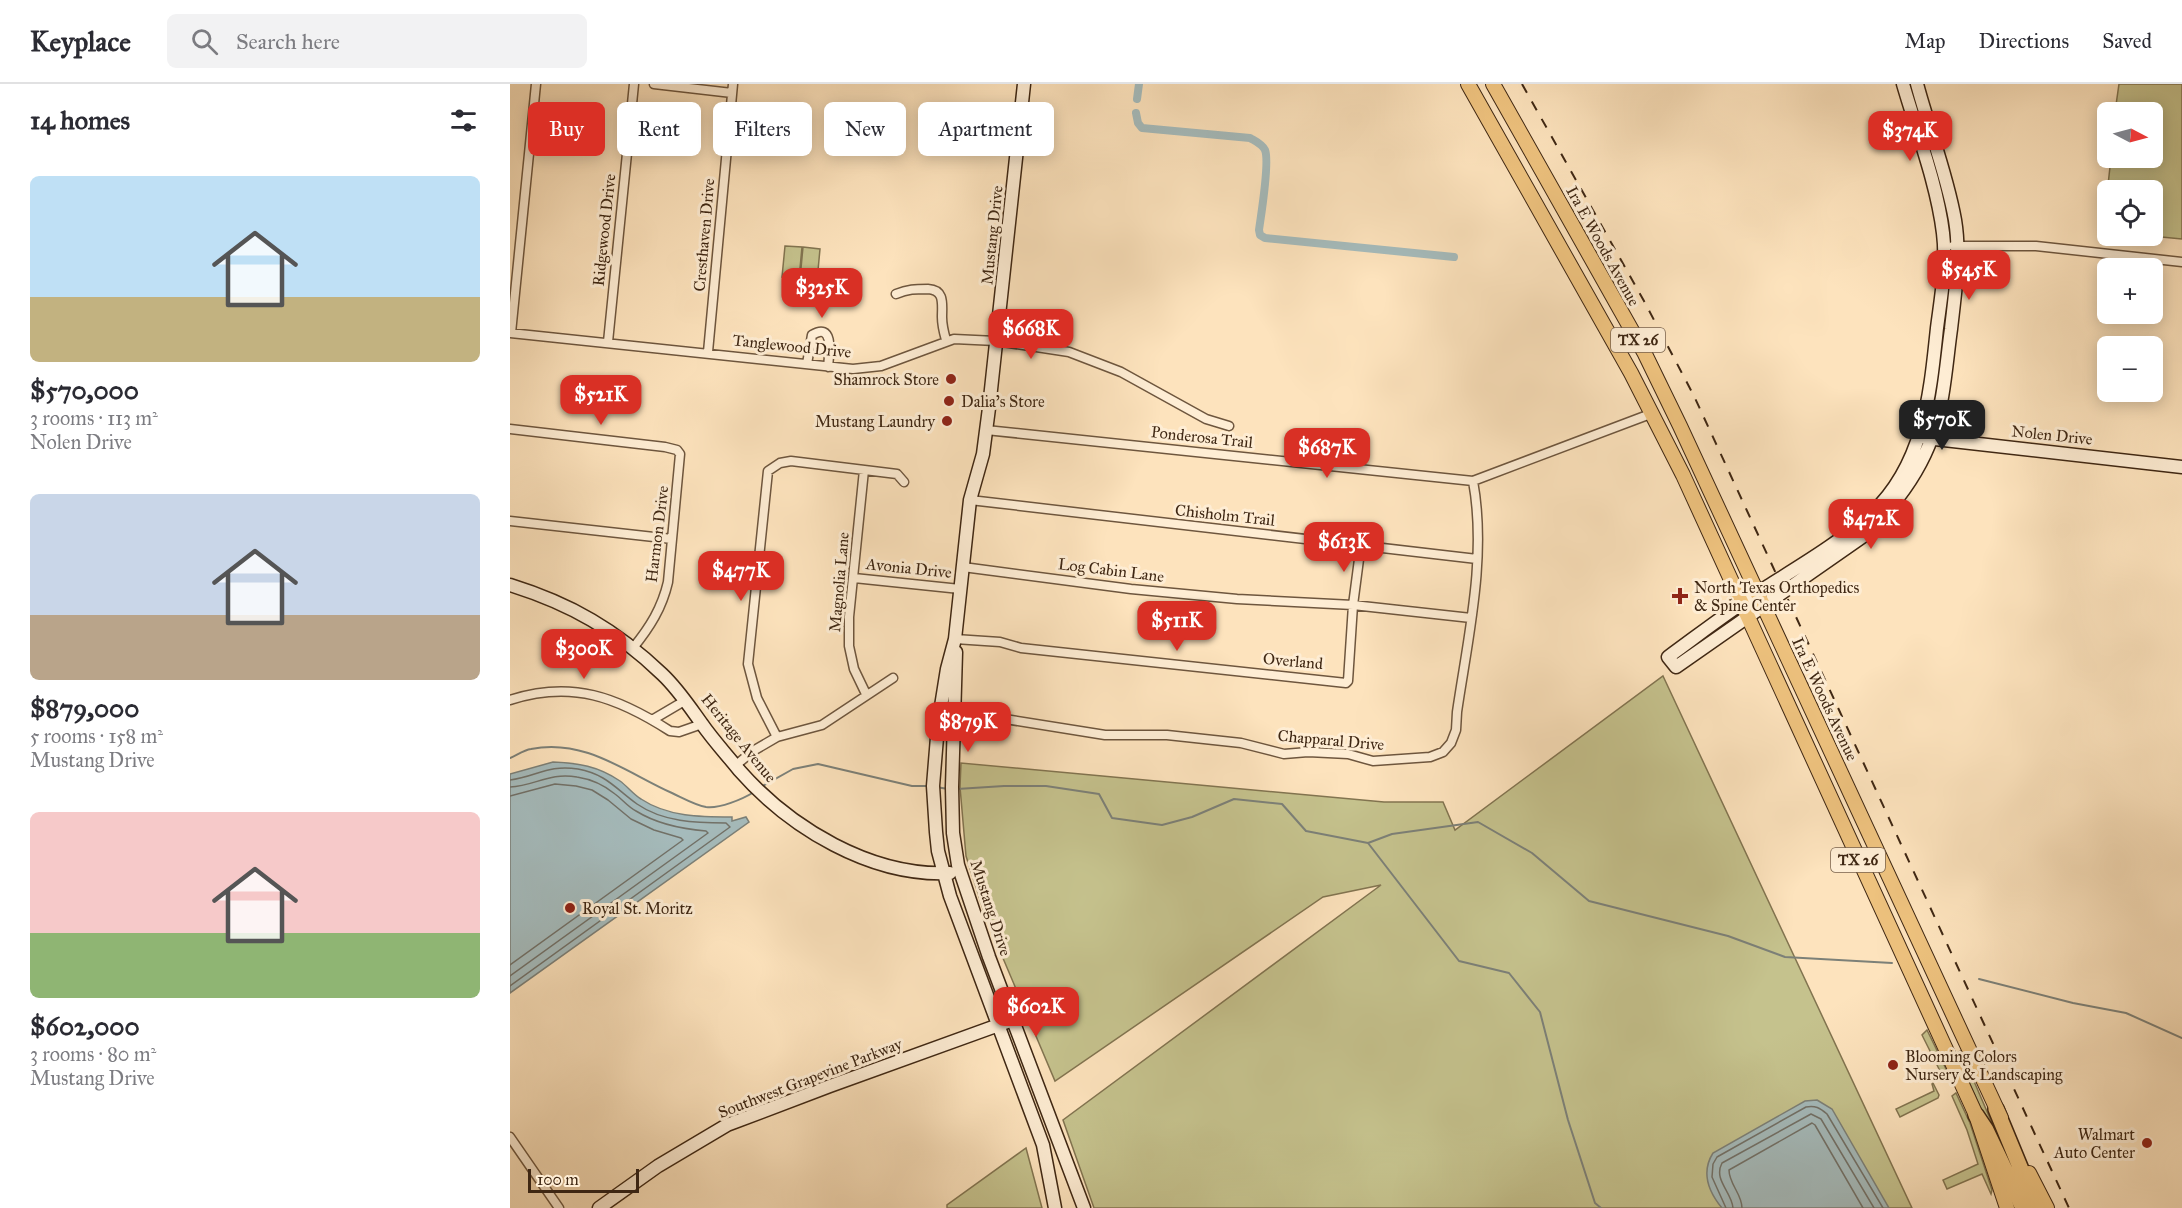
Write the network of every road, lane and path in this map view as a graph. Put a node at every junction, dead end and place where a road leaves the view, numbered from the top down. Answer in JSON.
{"nodes":[{"id":1,"x":536,"y":84,"type":"edge"},
{"id":2,"x":634,"y":84,"type":"edge"},
{"id":3,"x":654,"y":84,"type":"edge"},
{"id":4,"x":1024,"y":84,"type":"edge"},
{"id":5,"x":1468,"y":84,"type":"edge"},
{"id":6,"x":1493,"y":84,"type":"edge"},
{"id":7,"x":1903,"y":84,"type":"edge"},
{"id":8,"x":1917,"y":84,"type":"edge"},
{"id":9,"x":733,"y":89,"type":"edge"},
{"id":10,"x":1924,"y":108,"type":"junction"},
{"id":11,"x":1911,"y":113,"type":"junction"},
{"id":12,"x":1958,"y":246,"type":"junction"},
{"id":13,"x":1944,"y":248,"type":"junction"},
{"id":14,"x":1590,"y":255,"type":"junction"},
{"id":15,"x":2182,"y":262,"type":"edge"},
{"id":16,"x":1571,"y":265,"type":"junction"},
{"id":17,"x":896,"y":294,"type":"dead end"},
{"id":18,"x":510,"y":333,"type":"edge"},
{"id":19,"x":946,"y":340,"type":"junction"},
{"id":20,"x":996,"y":341,"type":"junction"},
{"id":21,"x":608,"y":342,"type":"junction"},
{"id":22,"x":708,"y":352,"type":"junction"},
{"id":23,"x":807,"y":364,"type":"junction"},
{"id":24,"x":828,"y":367,"type":"junction"},
{"id":25,"x":1653,"y":413,"type":"junction"},
{"id":26,"x":1228,"y":426,"type":"dead end"},
{"id":27,"x":510,"y":429,"type":"edge"},
{"id":28,"x":986,"y":430,"type":"junction"},
{"id":29,"x":1925,"y":438,"type":"junction"},
{"id":30,"x":2182,"y":466,"type":"edge"},
{"id":31,"x":864,"y":470,"type":"junction"},
{"id":32,"x":1473,"y":481,"type":"junction"},
{"id":33,"x":904,"y":482,"type":"dead end"},
{"id":34,"x":970,"y":500,"type":"junction"},
{"id":35,"x":1876,"y":517,"type":"junction"},
{"id":36,"x":510,"y":521,"type":"edge"},
{"id":37,"x":672,"y":539,"type":"junction"},
{"id":38,"x":1361,"y":544,"type":"junction"},
{"id":39,"x":1477,"y":559,"type":"junction"},
{"id":40,"x":963,"y":567,"type":"junction"},
{"id":41,"x":854,"y":578,"type":"junction"},
{"id":42,"x":510,"y":585,"type":"edge"},
{"id":43,"x":960,"y":589,"type":"junction"},
{"id":44,"x":1757,"y":594,"type":"junction"},
{"id":45,"x":1741,"y":604,"type":"junction"},
{"id":46,"x":1353,"y":605,"type":"junction"},
{"id":47,"x":1764,"y":606,"type":"junction"},
{"id":48,"x":1471,"y":618,"type":"junction"},
{"id":49,"x":1747,"y":618,"type":"junction"},
{"id":50,"x":955,"y":639,"type":"junction"},
{"id":51,"x":633,"y":648,"type":"junction"},
{"id":52,"x":893,"y":678,"type":"dead end"},
{"id":53,"x":866,"y":694,"type":"junction"},
{"id":54,"x":510,"y":700,"type":"edge"},
{"id":55,"x":686,"y":700,"type":"junction"},
{"id":56,"x":941,"y":709,"type":"junction"},
{"id":57,"x":954,"y":711,"type":"junction"},
{"id":58,"x":652,"y":720,"type":"junction"},
{"id":59,"x":702,"y":724,"type":"junction"},
{"id":60,"x":777,"y":737,"type":"junction"},
{"id":61,"x":736,"y":765,"type":"junction"},
{"id":62,"x":1856,"y":855,"type":"junction"},
{"id":63,"x":1880,"y":857,"type":"junction"},
{"id":64,"x":960,"y":873,"type":"junction"},
{"id":65,"x":944,"y":874,"type":"junction"},
{"id":66,"x":1014,"y":1021,"type":"junction"},
{"id":67,"x":999,"y":1024,"type":"junction"},
{"id":68,"x":1996,"y":1109,"type":"junction"},
{"id":69,"x":1976,"y":1115,"type":"junction"},
{"id":70,"x":510,"y":1137,"type":"edge"},
{"id":71,"x":559,"y":1208,"type":"edge"},
{"id":72,"x":599,"y":1208,"type":"edge"},
{"id":73,"x":1055,"y":1208,"type":"edge"},
{"id":74,"x":1084,"y":1208,"type":"edge"},
{"id":75,"x":2007,"y":1208,"type":"edge"},
{"id":76,"x":2023,"y":1208,"type":"edge"},
{"id":77,"x":2037,"y":1208,"type":"edge"},
{"id":78,"x":2047,"y":1208,"type":"edge"}],
"edges":[{"from":1,"to":18,"type":"street"},
{"from":2,"to":21,"type":"street","name":"Ridgewood Drive"},
{"from":3,"to":9,"type":"street"},
{"from":4,"to":20,"type":"main road","name":"Mustang Drive"},
{"from":5,"to":16,"type":"main road","number":"TX 26"},
{"from":6,"to":14,"type":"main road","name":"Ira E Woods Avenue","number":"TX 26"},
{"from":7,"to":11,"type":"main road"},
{"from":8,"to":10,"type":"main road"},
{"from":9,"to":22,"type":"street","name":"Cresthaven Drive"},
{"from":10,"to":11,"type":"main road"},
{"from":10,"to":12,"type":"main road"},
{"from":11,"to":13,"type":"main road"},
{"from":12,"to":13,"type":"street"},
{"from":12,"to":15,"type":"street"},
{"from":12,"to":29,"type":"main road"},
{"from":13,"to":29,"type":"main road"},
{"from":14,"to":16,"type":"main road"},
{"from":14,"to":44,"type":"main road","name":"Ira E Woods Avenue","number":"TX 26"},
{"from":16,"to":25,"type":"main road","number":"TX 26"},
{"from":17,"to":19,"type":"street"},
{"from":18,"to":21,"type":"street","name":"Tanglewood Drive"},
{"from":19,"to":20,"type":"street","name":"Tanglewood Drive"},
{"from":19,"to":24,"type":"street","name":"Tanglewood Drive"},
{"from":20,"to":26,"type":"street","name":"Tanglewood Drive"},
{"from":20,"to":28,"type":"main road","name":"Mustang Drive"},
{"from":21,"to":22,"type":"street","name":"Tanglewood Drive"},
{"from":22,"to":23,"type":"street","name":"Tanglewood Drive"},
{"from":23,"to":24,"type":"street","name":"Tanglewood Drive"},
{"from":23,"to":24,"type":"street"},
{"from":25,"to":32,"type":"street","name":"Ponderosa Trail"},
{"from":25,"to":45,"type":"main road","number":"TX 26"},
{"from":27,"to":37,"type":"street","name":"Harmon Drive"},
{"from":28,"to":32,"type":"street","name":"Ponderosa Trail"},
{"from":28,"to":34,"type":"main road","name":"Mustang Drive"},
{"from":29,"to":30,"type":"main road","name":"Nolen Drive"},
{"from":29,"to":35,"type":"main road"},
{"from":31,"to":33,"type":"street"},
{"from":31,"to":41,"type":"street","name":"Magnolia Lane"},
{"from":31,"to":60,"type":"street"},
{"from":32,"to":39,"type":"street","name":"Chapparal Drive"},
{"from":34,"to":38,"type":"street","name":"Chisholm Trail"},
{"from":34,"to":40,"type":"main road","name":"Mustang Drive"},
{"from":35,"to":44,"type":"main road"},
{"from":35,"to":47,"type":"main road"},
{"from":36,"to":37,"type":"street"},
{"from":37,"to":51,"type":"street","name":"Harmon Drive"},
{"from":38,"to":39,"type":"street","name":"Chisholm Trail"},
{"from":38,"to":46,"type":"street","name":"Overland"},
{"from":39,"to":48,"type":"street","name":"Chapparal Drive"},
{"from":40,"to":43,"type":"main road","name":"Mustang Drive"},
{"from":40,"to":46,"type":"street","name":"Log Cabin Lane"},
{"from":41,"to":43,"type":"street","name":"Avonia Drive"},
{"from":41,"to":53,"type":"street","name":"Magnolia Lane"},
{"from":42,"to":51,"type":"main road","name":"Heritage Avenue"},
{"from":43,"to":50,"type":"main road","name":"Mustang Drive"},
{"from":44,"to":45,"type":"main road"},
{"from":44,"to":47,"type":"main road","name":"Ira E Woods Avenue","number":"TX 26"},
{"from":45,"to":49,"type":"main road","number":"TX 26"},
{"from":45,"to":49,"type":"main road"},
{"from":46,"to":48,"type":"street","name":"Log Cabin Lane"},
{"from":46,"to":50,"type":"street","name":"Overland"},
{"from":47,"to":49,"type":"main road"},
{"from":47,"to":63,"type":"main road","name":"Ira E Woods Avenue","number":"TX 26"},
{"from":48,"to":57,"type":"street","name":"Chapparal Drive"},
{"from":49,"to":62,"type":"main road","number":"TX 26"},
{"from":50,"to":56,"type":"main road","name":"Mustang Drive"},
{"from":50,"to":57,"type":"main road","name":"Mustang Drive"},
{"from":51,"to":55,"type":"main road","name":"Heritage Avenue"},
{"from":52,"to":53,"type":"street"},
{"from":53,"to":60,"type":"street"},
{"from":54,"to":58,"type":"street"},
{"from":55,"to":58,"type":"street"},
{"from":55,"to":59,"type":"main road","name":"Heritage Avenue"},
{"from":56,"to":57,"type":"street","name":"Chapparal Drive"},
{"from":56,"to":65,"type":"main road","name":"Mustang Drive"},
{"from":57,"to":64,"type":"main road","name":"Mustang Drive"},
{"from":58,"to":59,"type":"street"},
{"from":59,"to":61,"type":"main road","name":"Heritage Avenue"},
{"from":60,"to":61,"type":"street"},
{"from":61,"to":65,"type":"main road","name":"Heritage Avenue"},
{"from":62,"to":63,"type":"main road"},
{"from":62,"to":69,"type":"main road","number":"TX 26"},
{"from":63,"to":68,"type":"main road","name":"Ira E Woods Avenue","number":"TX 26"},
{"from":64,"to":65,"type":"main road","name":"Heritage Avenue"},
{"from":64,"to":66,"type":"main road","name":"Mustang Drive"},
{"from":65,"to":67,"type":"main road","name":"Mustang Drive"},
{"from":66,"to":67,"type":"main road","name":"Southwest Grapevine Parkway"},
{"from":66,"to":74,"type":"main road","name":"Mustang Drive"},
{"from":67,"to":72,"type":"main road","name":"Southwest Grapevine Parkway"},
{"from":67,"to":73,"type":"main road","name":"Mustang Drive"},
{"from":68,"to":77,"type":"highway"},
{"from":68,"to":78,"type":"main road","name":"Ira E Woods Avenue","number":"TX 26"},
{"from":69,"to":75,"type":"main road"},
{"from":69,"to":76,"type":"highway","number":"TX 26"},
{"from":70,"to":71,"type":"street"}]}
